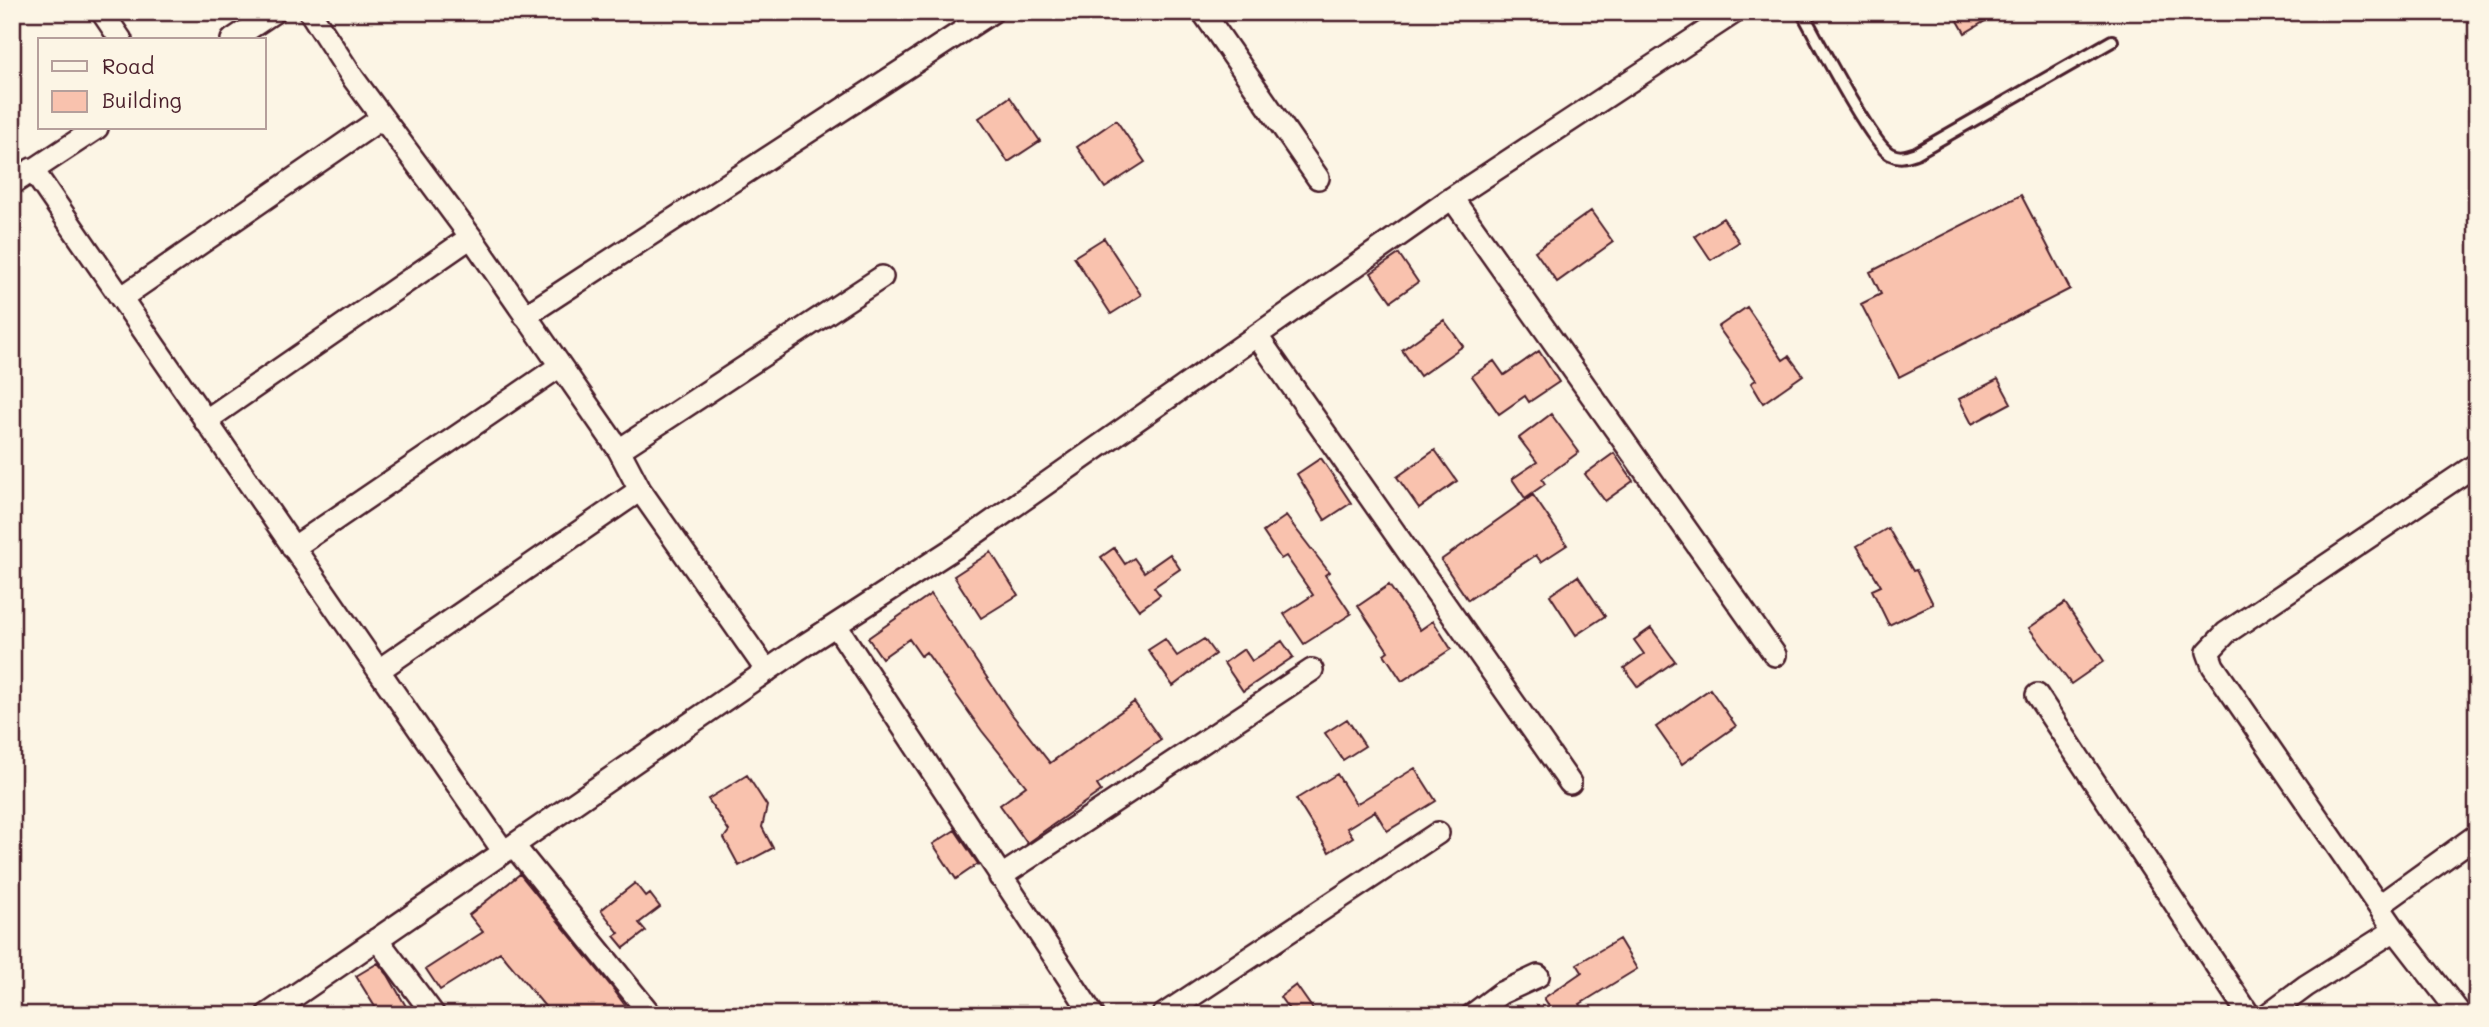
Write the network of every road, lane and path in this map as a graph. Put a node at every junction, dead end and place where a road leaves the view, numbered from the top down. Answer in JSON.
{"nodes":[{"id":1,"x":102,"y":12,"type":"edge"},
{"id":2,"x":274,"y":12,"type":"edge"},
{"id":3,"x":310,"y":12,"type":"edge"},
{"id":4,"x":992,"y":12,"type":"edge"},
{"id":5,"x":1203,"y":12,"type":"edge"},
{"id":6,"x":1735,"y":12,"type":"edge"},
{"id":7,"x":1802,"y":12,"type":"edge"},
{"id":8,"x":120,"y":38,"type":"edge"},
{"id":9,"x":235,"y":38,"type":"edge"},
{"id":10,"x":2112,"y":41,"type":"dead end"},
{"id":11,"x":382,"y":118,"type":"junction"},
{"id":12,"x":94,"y":130,"type":"edge"},
{"id":13,"x":32,"y":169,"type":"junction"},
{"id":14,"x":1318,"y":178,"type":"dead end"},
{"id":15,"x":12,"y":184,"type":"edge"},
{"id":16,"x":1452,"y":198,"type":"junction"},
{"id":17,"x":471,"y":237,"type":"junction"},
{"id":18,"x":882,"y":277,"type":"dead end"},
{"id":19,"x":121,"y":298,"type":"junction"},
{"id":20,"x":526,"y":316,"type":"junction"},
{"id":21,"x":1257,"y":336,"type":"junction"},
{"id":22,"x":560,"y":366,"type":"junction"},
{"id":23,"x":205,"y":421,"type":"junction"},
{"id":24,"x":619,"y":450,"type":"junction"},
{"id":25,"x":2477,"y":464,"type":"edge"},
{"id":26,"x":640,"y":490,"type":"junction"},
{"id":27,"x":293,"y":548,"type":"junction"},
{"id":28,"x":837,"y":627,"type":"junction"},
{"id":29,"x":1775,"y":654,"type":"dead end"},
{"id":30,"x":379,"y":670,"type":"junction"},
{"id":31,"x":1312,"y":670,"type":"dead end"},
{"id":32,"x":767,"y":671,"type":"junction"},
{"id":33,"x":2037,"y":695,"type":"dead end"},
{"id":34,"x":1570,"y":783,"type":"dead end"},
{"id":35,"x":1438,"y":832,"type":"dead end"},
{"id":36,"x":2477,"y":835,"type":"edge"},
{"id":37,"x":509,"y":849,"type":"junction"},
{"id":38,"x":1000,"y":877,"type":"junction"},
{"id":39,"x":2380,"y":905,"type":"junction"},
{"id":40,"x":2395,"y":930,"type":"junction"},
{"id":41,"x":377,"y":939,"type":"junction"},
{"id":42,"x":1538,"y":976,"type":"dead end"},
{"id":43,"x":267,"y":1015,"type":"edge"},
{"id":44,"x":434,"y":1015,"type":"edge"},
{"id":45,"x":651,"y":1015,"type":"edge"},
{"id":46,"x":1093,"y":1015,"type":"edge"},
{"id":47,"x":1163,"y":1015,"type":"edge"},
{"id":48,"x":1472,"y":1015,"type":"edge"},
{"id":49,"x":2249,"y":1015,"type":"edge"},
{"id":50,"x":2267,"y":1015,"type":"edge"},
{"id":51,"x":2461,"y":1015,"type":"edge"}],
"edges":[{"from":1,"to":8,"type":"street"},
{"from":2,"to":9,"type":"street"},
{"from":3,"to":11,"type":"street"},
{"from":4,"to":20,"type":"street"},
{"from":5,"to":14,"type":"street"},
{"from":6,"to":16,"type":"street"},
{"from":7,"to":10,"type":"lane"},
{"from":11,"to":17,"type":"street"},
{"from":11,"to":19,"type":"street"},
{"from":12,"to":13,"type":"street"},
{"from":13,"to":15,"type":"street"},
{"from":13,"to":19,"type":"street"},
{"from":16,"to":21,"type":"street"},
{"from":16,"to":29,"type":"street"},
{"from":17,"to":20,"type":"street"},
{"from":17,"to":23,"type":"street"},
{"from":18,"to":24,"type":"street"},
{"from":19,"to":23,"type":"street"},
{"from":20,"to":22,"type":"street"},
{"from":21,"to":28,"type":"street"},
{"from":21,"to":34,"type":"street"},
{"from":22,"to":24,"type":"street"},
{"from":22,"to":27,"type":"street"},
{"from":23,"to":27,"type":"street"},
{"from":24,"to":26,"type":"street"},
{"from":25,"to":39,"type":"street"},
{"from":26,"to":30,"type":"street"},
{"from":26,"to":32,"type":"street"},
{"from":27,"to":30,"type":"street"},
{"from":28,"to":32,"type":"street"},
{"from":28,"to":38,"type":"street"},
{"from":30,"to":37,"type":"street"},
{"from":31,"to":38,"type":"street"},
{"from":32,"to":37,"type":"street"},
{"from":33,"to":49,"type":"street"},
{"from":35,"to":47,"type":"street"},
{"from":36,"to":39,"type":"street"},
{"from":37,"to":41,"type":"street"},
{"from":37,"to":45,"type":"street"},
{"from":38,"to":46,"type":"street"},
{"from":39,"to":40,"type":"street"},
{"from":40,"to":50,"type":"street"},
{"from":40,"to":51,"type":"street"},
{"from":41,"to":43,"type":"street"},
{"from":41,"to":44,"type":"street"},
{"from":42,"to":48,"type":"street"}]}
